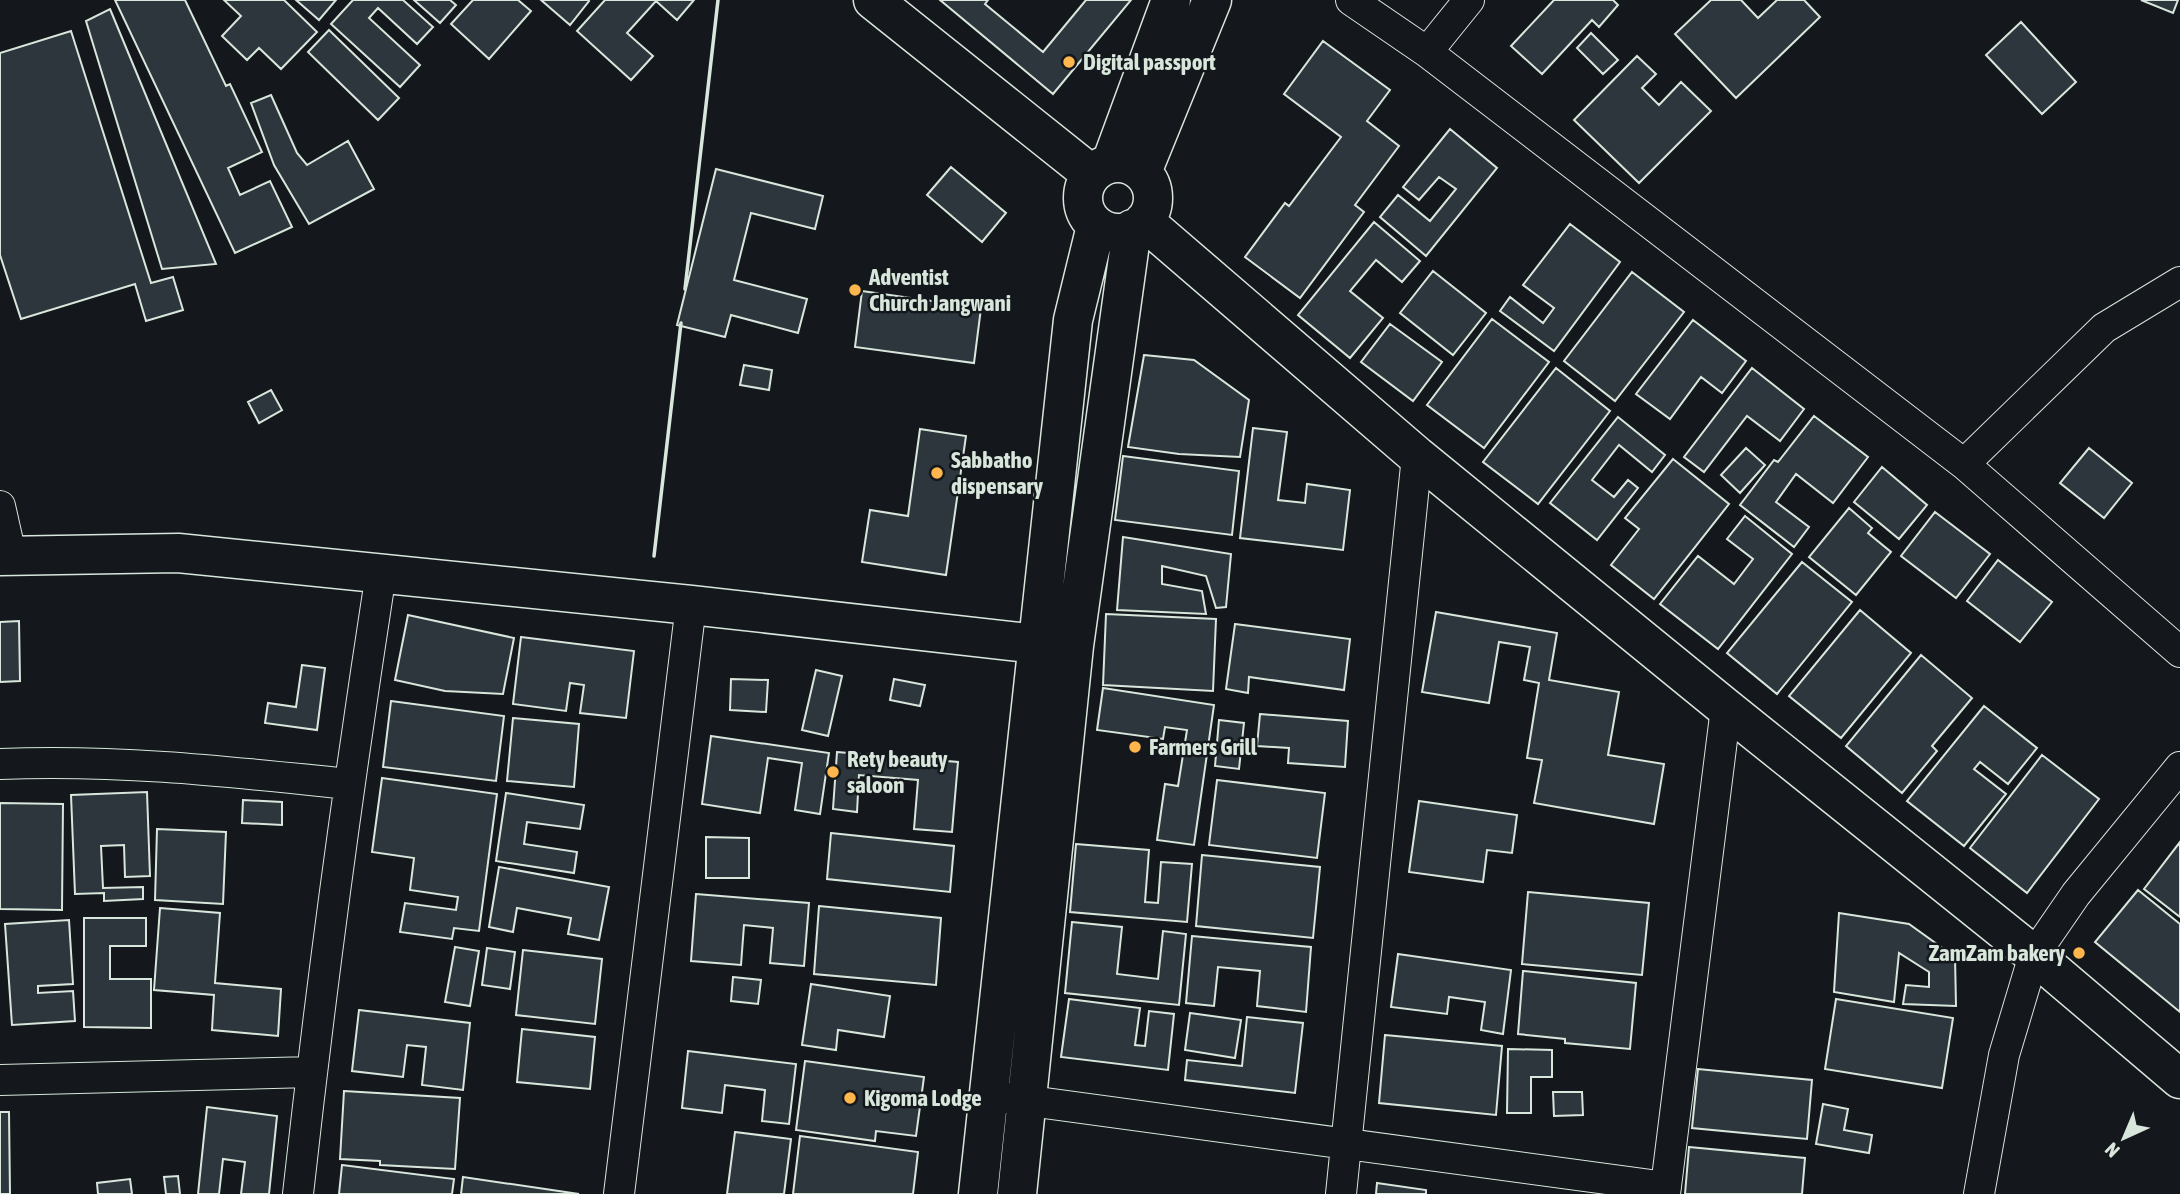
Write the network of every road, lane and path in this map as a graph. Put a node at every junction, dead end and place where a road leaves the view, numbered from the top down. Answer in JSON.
{"nodes":[{"id":1,"x":873,"y":0,"type":"edge"},
{"id":2,"x":1171,"y":0,"type":"edge"},
{"id":3,"x":1212,"y":0,"type":"edge"},
{"id":4,"x":1350,"y":0,"type":"edge"},
{"id":5,"x":1469,"y":0,"type":"edge"},
{"id":6,"x":1427,"y":52,"type":"junction"},
{"id":7,"x":1115,"y":170,"type":"junction"},
{"id":8,"x":1124,"y":225,"type":"junction"},
{"id":9,"x":2180,"y":282,"type":"edge"},
{"id":10,"x":1417,"y":456,"type":"junction"},
{"id":11,"x":1964,"y":464,"type":"junction"},
{"id":12,"x":0,"y":506,"type":"edge"},
{"id":13,"x":6,"y":556,"type":"edge"},
{"id":14,"x":381,"y":573,"type":"junction"},
{"id":15,"x":691,"y":605,"type":"junction"},
{"id":16,"x":1056,"y":645,"type":"junction"},
{"id":17,"x":2180,"y":652,"type":"edge"},
{"id":18,"x":1726,"y":708,"type":"junction"},
{"id":19,"x":0,"y":764,"type":"edge"},
{"id":20,"x":2180,"y":766,"type":"edge"},
{"id":21,"x":349,"y":783,"type":"junction"},
{"id":22,"x":2034,"y":955,"type":"junction"},
{"id":23,"x":311,"y":1072,"type":"junction"},
{"id":24,"x":2180,"y":1079,"type":"edge"},
{"id":25,"x":0,"y":1080,"type":"edge"},
{"id":26,"x":989,"y":1095,"type":"junction"},
{"id":27,"x":1026,"y":1100,"type":"junction"},
{"id":28,"x":1347,"y":1143,"type":"junction"},
{"id":29,"x":1666,"y":1191,"type":"edge"},
{"id":30,"x":298,"y":1194,"type":"edge"},
{"id":31,"x":619,"y":1194,"type":"edge"},
{"id":32,"x":978,"y":1194,"type":"edge"},
{"id":33,"x":1017,"y":1194,"type":"edge"},
{"id":34,"x":1341,"y":1194,"type":"edge"},
{"id":35,"x":1979,"y":1194,"type":"edge"}],
"edges":[{"from":1,"to":7,"type":"street"},
{"from":2,"to":7,"type":"street"},
{"from":3,"to":7,"type":"street"},
{"from":4,"to":6,"type":"street"},
{"from":5,"to":6,"type":"street"},
{"from":6,"to":11,"type":"street"},
{"from":7,"to":8,"type":"street"},
{"from":7,"to":8,"type":"street"},
{"from":8,"to":10,"type":"street"},
{"from":8,"to":16,"type":"street"},
{"from":9,"to":11,"type":"street"},
{"from":10,"to":18,"type":"street"},
{"from":10,"to":28,"type":"street"},
{"from":11,"to":17,"type":"street"},
{"from":12,"to":13,"type":"street"},
{"from":13,"to":14,"type":"street"},
{"from":14,"to":15,"type":"street"},
{"from":14,"to":21,"type":"street"},
{"from":15,"to":16,"type":"street"},
{"from":15,"to":31,"type":"street"},
{"from":16,"to":26,"type":"street"},
{"from":16,"to":27,"type":"street"},
{"from":18,"to":22,"type":"street"},
{"from":18,"to":29,"type":"street"},
{"from":19,"to":21,"type":"street"},
{"from":20,"to":22,"type":"street"},
{"from":21,"to":23,"type":"street"},
{"from":22,"to":24,"type":"street"},
{"from":22,"to":35,"type":"street"},
{"from":23,"to":25,"type":"street"},
{"from":23,"to":30,"type":"street"},
{"from":26,"to":27,"type":"street"},
{"from":26,"to":32,"type":"street"},
{"from":27,"to":28,"type":"street"},
{"from":27,"to":33,"type":"street"},
{"from":28,"to":29,"type":"street"},
{"from":28,"to":34,"type":"street"}]}
